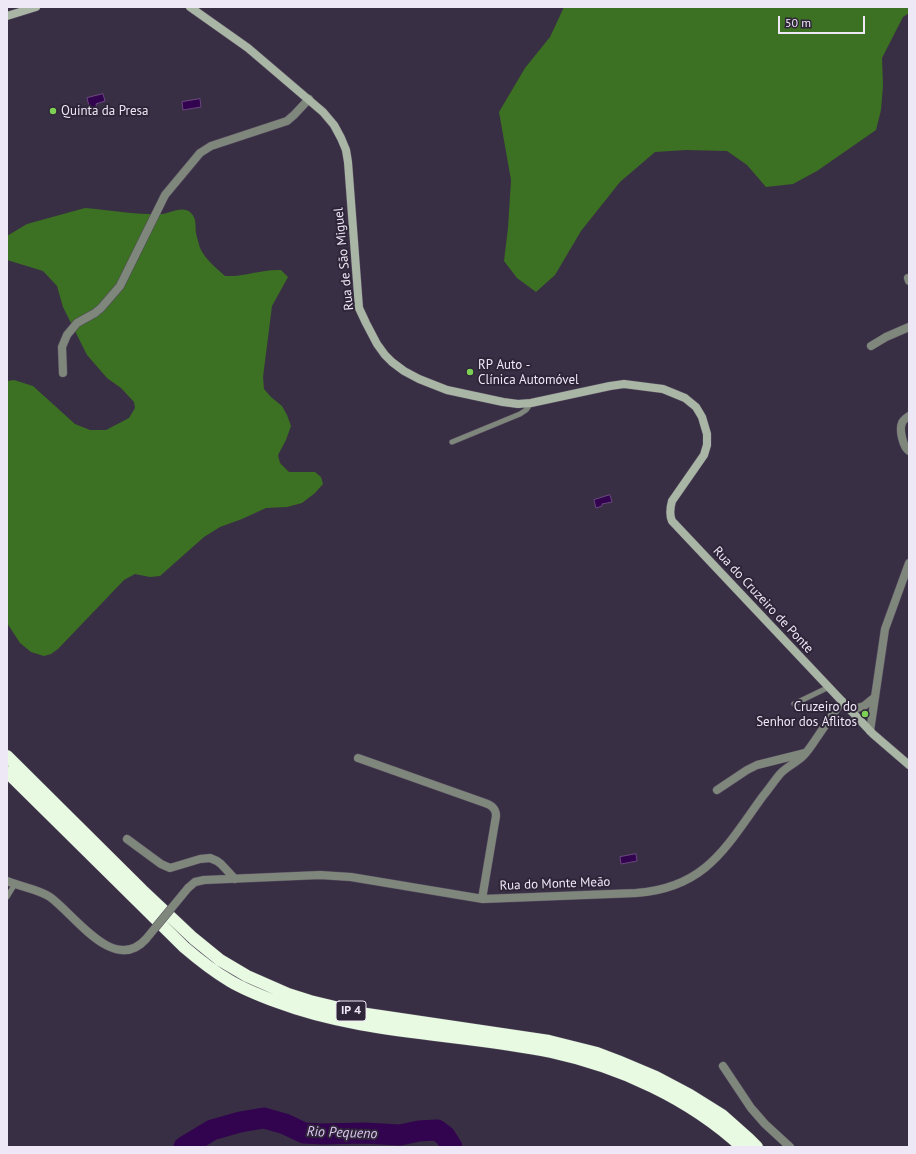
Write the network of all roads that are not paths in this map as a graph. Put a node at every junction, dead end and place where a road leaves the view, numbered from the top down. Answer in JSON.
{"nodes":[{"id":1,"x":36,"y":7,"type":"edge"},
{"id":2,"x":190,"y":7,"type":"edge"},
{"id":3,"x":7,"y":16,"type":"edge"},
{"id":4,"x":309,"y":99,"type":"junction"},
{"id":5,"x":909,"y":328,"type":"edge"},
{"id":6,"x":871,"y":346,"type":"dead end"},
{"id":7,"x":63,"y":373,"type":"dead end"},
{"id":8,"x":531,"y":403,"type":"junction"},
{"id":9,"x":909,"y":416,"type":"edge"},
{"id":10,"x":707,"y":430,"type":"joint"},
{"id":11,"x":452,"y":442,"type":"dead end"},
{"id":12,"x":909,"y":451,"type":"edge"},
{"id":13,"x":909,"y":563,"type":"edge"},
{"id":14,"x":829,"y":687,"type":"junction"},
{"id":15,"x":875,"y":697,"type":"junction"},
{"id":16,"x":842,"y":701,"type":"junction"},
{"id":17,"x":794,"y":704,"type":"dead end"},
{"id":18,"x":851,"y":710,"type":"junction"},
{"id":19,"x":870,"y":731,"type":"junction"},
{"id":20,"x":806,"y":753,"type":"junction"},
{"id":21,"x":7,"y":756,"type":"edge"},
{"id":22,"x":358,"y":758,"type":"dead end"},
{"id":23,"x":909,"y":765,"type":"edge"},
{"id":24,"x":7,"y":772,"type":"edge"},
{"id":25,"x":717,"y":790,"type":"dead end"},
{"id":26,"x":127,"y":839,"type":"dead end"},
{"id":27,"x":235,"y":879,"type":"junction"},
{"id":28,"x":11,"y":883,"type":"edge"},
{"id":29,"x":7,"y":897,"type":"edge"},
{"id":30,"x":482,"y":899,"type":"junction"},
{"id":31,"x":724,"y":1066,"type":"dead end"},
{"id":32,"x":742,"y":1147,"type":"edge"},
{"id":33,"x":757,"y":1147,"type":"edge"},
{"id":34,"x":790,"y":1147,"type":"edge"}],
"edges":[{"from":1,"to":3,"type":"street"},
{"from":2,"to":4,"type":"street","name":"Rua de São Miguel"},
{"from":4,"to":7,"type":"street"},
{"from":4,"to":8,"type":"street","name":"Rua de São Miguel"},
{"from":5,"to":6,"type":"street"},
{"from":8,"to":10,"type":"street","name":"Rua de São Miguel"},
{"from":8,"to":11,"type":"lane"},
{"from":9,"to":12,"type":"street"},
{"from":10,"to":14,"type":"street","name":"Rua do Cruzeiro de Ponte"},
{"from":13,"to":15,"type":"street"},
{"from":14,"to":16,"type":"street","name":"Rua do Cruzeiro de Ponte"},
{"from":14,"to":17,"type":"lane"},
{"from":15,"to":18,"type":"street"},
{"from":15,"to":19,"type":"street"},
{"from":16,"to":18,"type":"street","name":"Rua do Cruzeiro de Ponte"},
{"from":16,"to":20,"type":"street","name":"Rua do Monte Meão"},
{"from":18,"to":19,"type":"street","name":"Rua do Cruzeiro de Ponte"},
{"from":19,"to":23,"type":"street","name":"Rua do Cruzeiro de Ponte"},
{"from":20,"to":25,"type":"street"},
{"from":20,"to":30,"type":"street","name":"Rua do Monte Meão"},
{"from":21,"to":33,"type":"highway","number":"IP 4"},
{"from":22,"to":30,"type":"street"},
{"from":24,"to":32,"type":"highway","number":"IP 4"},
{"from":26,"to":27,"type":"street"},
{"from":27,"to":28,"type":"street","name":"Rua do Monte Meão","bridge":true},
{"from":27,"to":30,"type":"street","name":"Rua do Monte Meão"},
{"from":28,"to":29,"type":"lane"},
{"from":31,"to":34,"type":"street"}]}
